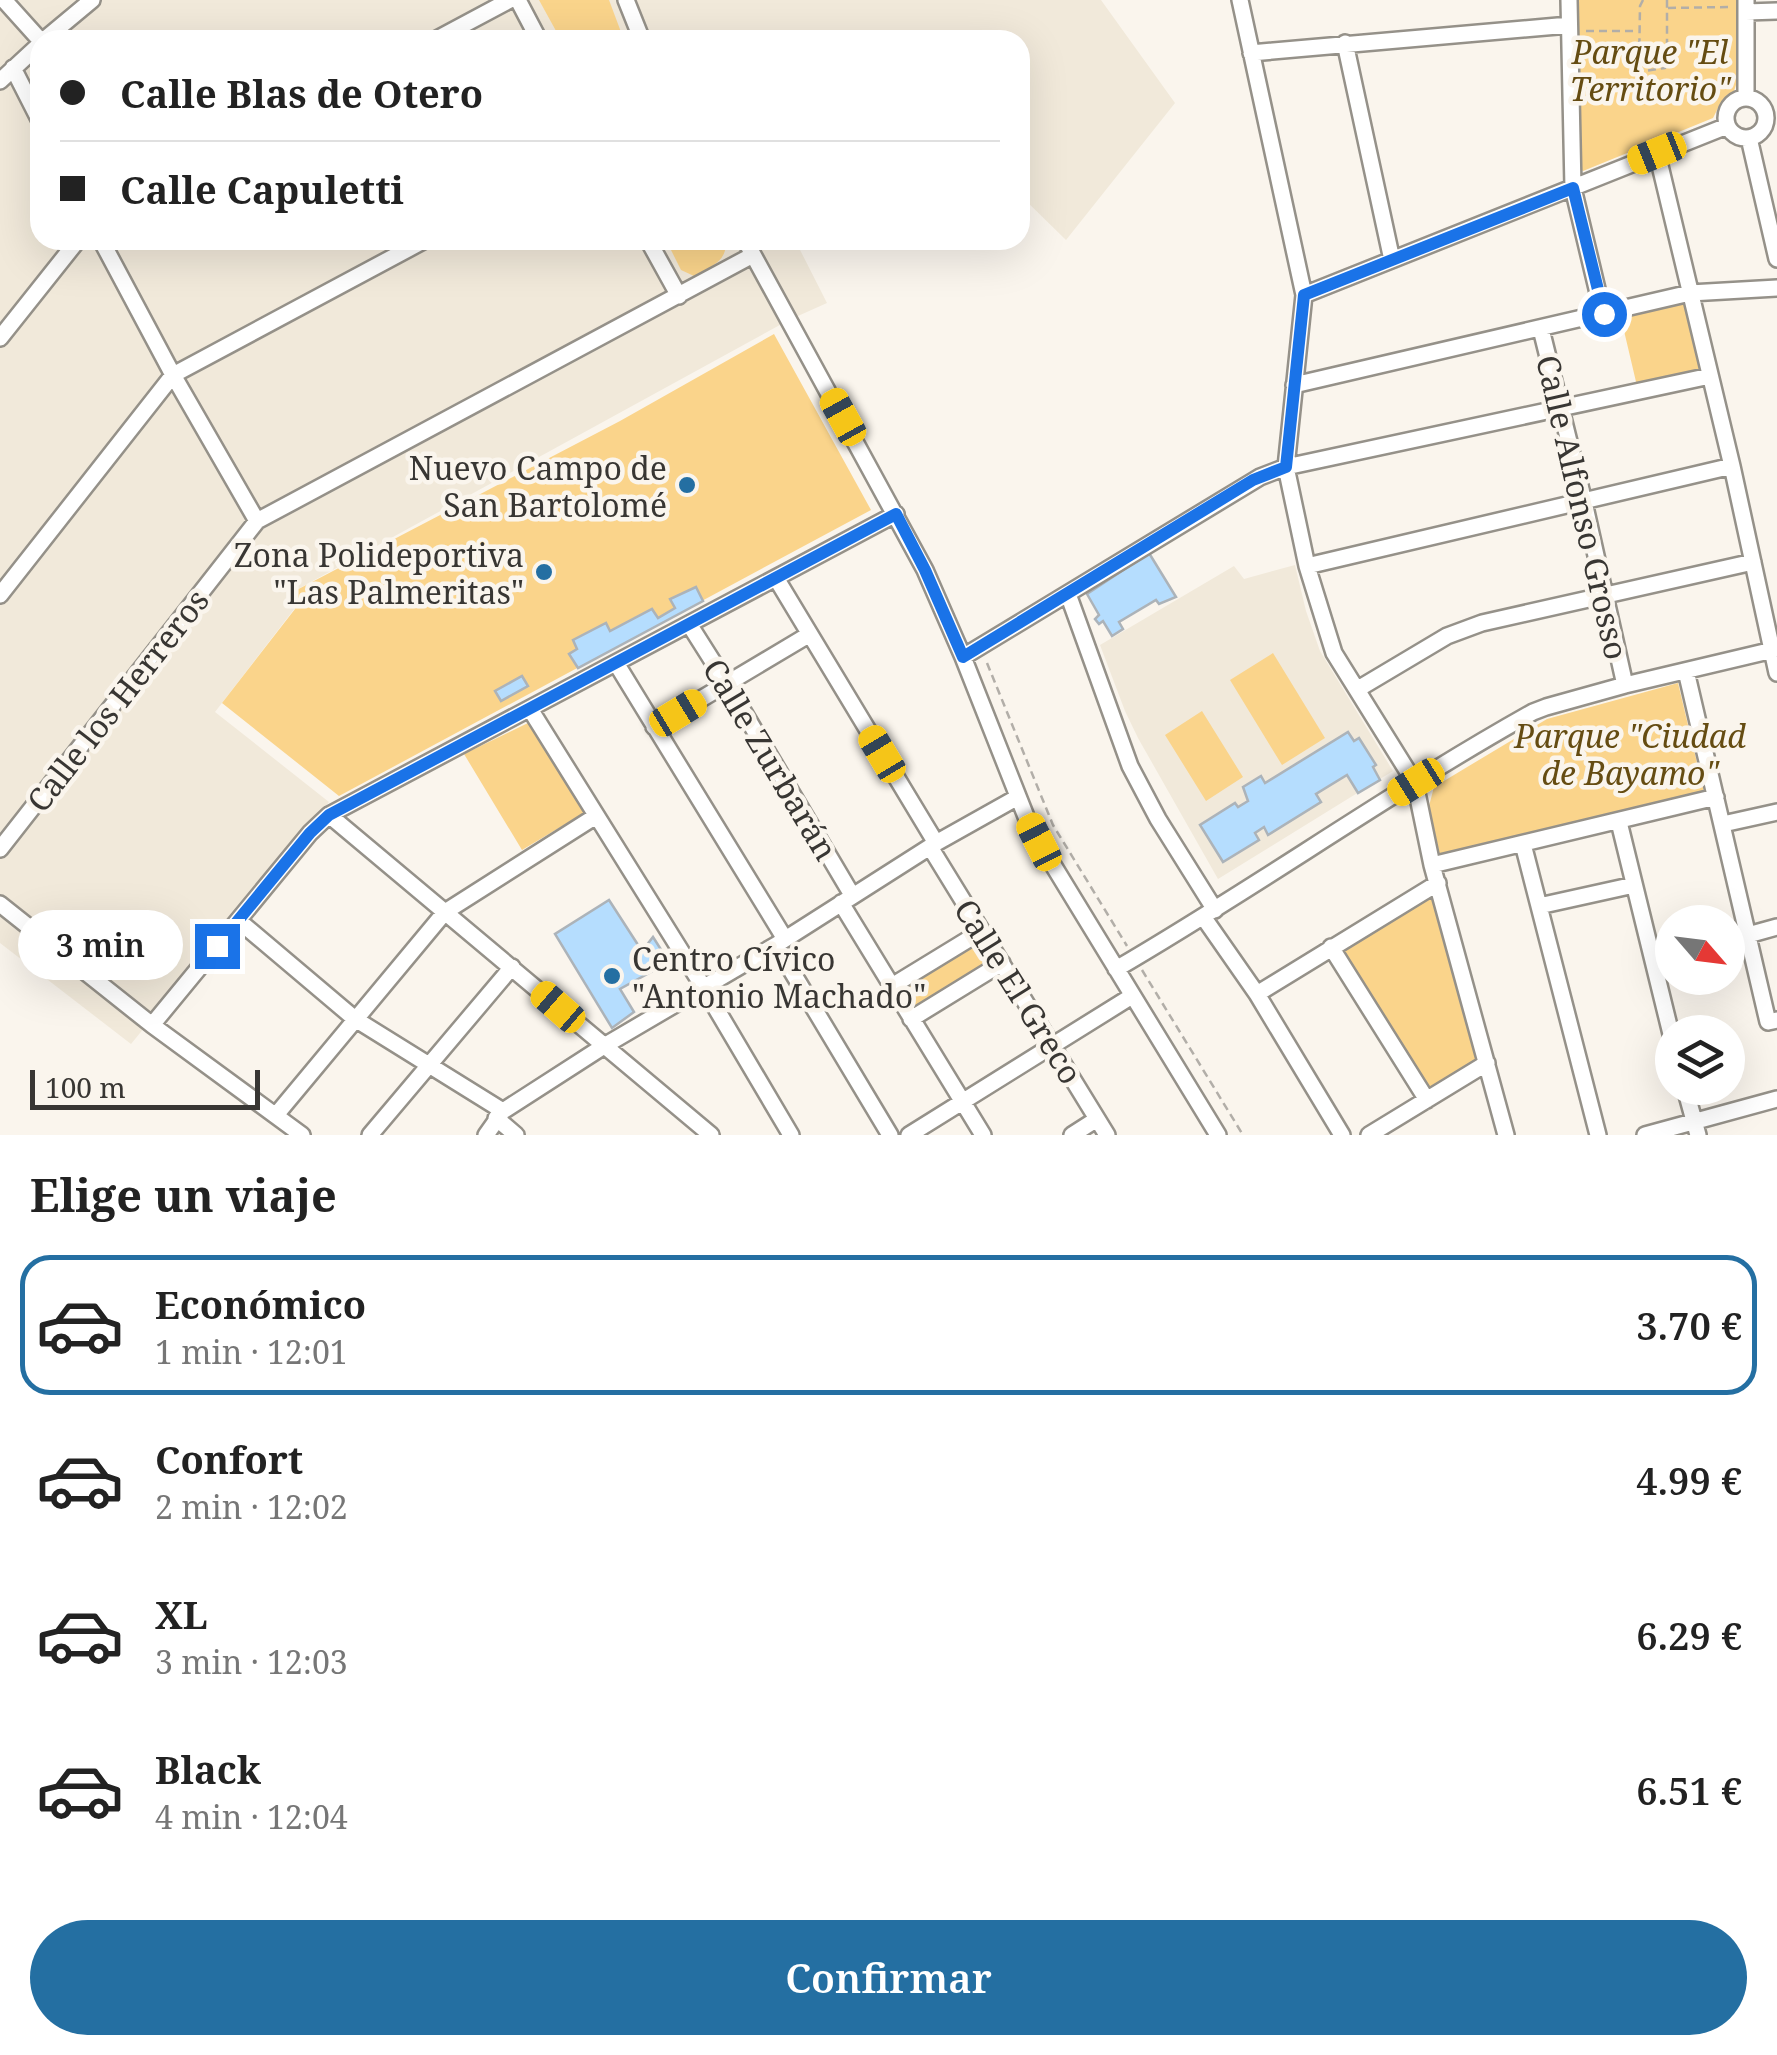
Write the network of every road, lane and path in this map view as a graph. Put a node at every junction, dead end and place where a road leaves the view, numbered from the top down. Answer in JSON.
{"nodes":[{"id":1,"x":4,"y":0,"type":"edge"},
{"id":2,"x":92,"y":0,"type":"edge"},
{"id":3,"x":510,"y":0,"type":"edge"},
{"id":4,"x":518,"y":0,"type":"edge"},
{"id":5,"x":626,"y":0,"type":"edge"},
{"id":6,"x":1240,"y":0,"type":"edge"},
{"id":7,"x":1569,"y":0,"type":"edge"},
{"id":8,"x":1643,"y":0,"type":"edge"},
{"id":9,"x":1667,"y":0,"type":"edge"},
{"id":10,"x":1746,"y":6,"type":"edge"},
{"id":11,"x":1667,"y":8,"type":"junction"},
{"id":12,"x":1777,"y":11,"type":"edge"},
{"id":13,"x":1569,"y":28,"type":"junction"},
{"id":14,"x":31,"y":30,"type":"edge"},
{"id":15,"x":55,"y":30,"type":"edge"},
{"id":16,"x":454,"y":30,"type":"edge"},
{"id":17,"x":534,"y":30,"type":"edge"},
{"id":18,"x":638,"y":30,"type":"edge"},
{"id":19,"x":1640,"y":30,"type":"junction"},
{"id":20,"x":1345,"y":44,"type":"junction"},
{"id":21,"x":30,"y":52,"type":"edge"},
{"id":22,"x":1251,"y":53,"type":"junction"},
{"id":23,"x":14,"y":68,"type":"junction"},
{"id":24,"x":0,"y":81,"type":"edge"},
{"id":25,"x":1746,"y":98,"type":"junction"},
{"id":26,"x":30,"y":100,"type":"edge"},
{"id":27,"x":1771,"y":112,"type":"edge"},
{"id":28,"x":1727,"y":126,"type":"junction"},
{"id":29,"x":1749,"y":138,"type":"junction"},
{"id":30,"x":1657,"y":153,"type":"junction"},
{"id":31,"x":1573,"y":188,"type":"junction"},
{"id":32,"x":1773,"y":223,"type":"edge"},
{"id":33,"x":70,"y":250,"type":"edge"},
{"id":34,"x":106,"y":250,"type":"edge"},
{"id":35,"x":406,"y":250,"type":"edge"},
{"id":36,"x":654,"y":250,"type":"edge"},
{"id":37,"x":745,"y":250,"type":"edge"},
{"id":38,"x":751,"y":250,"type":"edge"},
{"id":39,"x":1392,"y":260,"type":"junction"},
{"id":40,"x":1777,"y":260,"type":"edge"},
{"id":41,"x":1777,"y":288,"type":"edge"},
{"id":42,"x":1690,"y":293,"type":"junction"},
{"id":43,"x":1304,"y":295,"type":"junction"},
{"id":44,"x":679,"y":296,"type":"junction"},
{"id":45,"x":1604,"y":314,"type":"junction"},
{"id":46,"x":1541,"y":328,"type":"junction"},
{"id":47,"x":0,"y":338,"type":"edge"},
{"id":48,"x":173,"y":375,"type":"junction"},
{"id":49,"x":1710,"y":376,"type":"junction"},
{"id":50,"x":1294,"y":385,"type":"junction"},
{"id":51,"x":1560,"y":408,"type":"junction"},
{"id":52,"x":1732,"y":466,"type":"junction"},
{"id":53,"x":1286,"y":467,"type":"junction"},
{"id":54,"x":1584,"y":502,"type":"junction"},
{"id":55,"x":896,"y":514,"type":"junction"},
{"id":56,"x":257,"y":521,"type":"junction"},
{"id":57,"x":1753,"y":562,"type":"junction"},
{"id":58,"x":1307,"y":566,"type":"junction"},
{"id":59,"x":776,"y":578,"type":"junction"},
{"id":60,"x":1068,"y":594,"type":"junction"},
{"id":61,"x":0,"y":595,"type":"edge"},
{"id":62,"x":1605,"y":596,"type":"junction"},
{"id":63,"x":689,"y":624,"type":"junction"},
{"id":64,"x":810,"y":634,"type":"junction"},
{"id":65,"x":980,"y":646,"type":"junction"},
{"id":66,"x":1774,"y":650,"type":"edge"},
{"id":67,"x":963,"y":657,"type":"junction"},
{"id":68,"x":616,"y":663,"type":"junction"},
{"id":69,"x":1686,"y":671,"type":"junction"},
{"id":70,"x":1777,"y":673,"type":"edge"},
{"id":71,"x":727,"y":684,"type":"junction"},
{"id":72,"x":1625,"y":685,"type":"junction"},
{"id":73,"x":1358,"y":688,"type":"junction"},
{"id":74,"x":530,"y":709,"type":"junction"},
{"id":75,"x":654,"y":728,"type":"junction"},
{"id":76,"x":1416,"y":782,"type":"junction"},
{"id":77,"x":1018,"y":796,"type":"junction"},
{"id":78,"x":1716,"y":797,"type":"junction"},
{"id":79,"x":1777,"y":812,"type":"edge"},
{"id":80,"x":329,"y":815,"type":"junction"},
{"id":81,"x":596,"y":816,"type":"junction"},
{"id":82,"x":1618,"y":822,"type":"junction"},
{"id":83,"x":1722,"y":824,"type":"junction"},
{"id":84,"x":1523,"y":844,"type":"junction"},
{"id":85,"x":934,"y":845,"type":"junction"},
{"id":86,"x":0,"y":849,"type":"edge"},
{"id":87,"x":1432,"y":865,"type":"junction"},
{"id":88,"x":1438,"y":884,"type":"junction"},
{"id":89,"x":1634,"y":885,"type":"junction"},
{"id":90,"x":846,"y":899,"type":"junction"},
{"id":91,"x":0,"y":904,"type":"edge"},
{"id":92,"x":1540,"y":906,"type":"junction"},
{"id":93,"x":445,"y":912,"type":"junction"},
{"id":94,"x":1210,"y":914,"type":"junction"},
{"id":95,"x":239,"y":920,"type":"junction"},
{"id":96,"x":1777,"y":927,"type":"edge"},
{"id":97,"x":982,"y":930,"type":"junction"},
{"id":98,"x":1748,"y":935,"type":"junction"},
{"id":99,"x":780,"y":942,"type":"junction"},
{"id":100,"x":1332,"y":947,"type":"junction"},
{"id":101,"x":1135,"y":958,"type":"junction"},
{"id":102,"x":1002,"y":963,"type":"junction"},
{"id":103,"x":512,"y":968,"type":"junction"},
{"id":104,"x":1116,"y":969,"type":"junction"},
{"id":105,"x":892,"y":986,"type":"junction"},
{"id":106,"x":704,"y":988,"type":"junction"},
{"id":107,"x":1256,"y":994,"type":"junction"},
{"id":108,"x":1132,"y":996,"type":"junction"},
{"id":109,"x":1666,"y":1015,"type":"edge"},
{"id":110,"x":911,"y":1018,"type":"junction"},
{"id":111,"x":355,"y":1019,"type":"junction"},
{"id":112,"x":1772,"y":1021,"type":"edge"},
{"id":113,"x":152,"y":1024,"type":"junction"},
{"id":114,"x":1054,"y":1045,"type":"junction"},
{"id":115,"x":604,"y":1046,"type":"junction"},
{"id":116,"x":430,"y":1063,"type":"junction"},
{"id":117,"x":1486,"y":1063,"type":"junction"},
{"id":118,"x":1777,"y":1099,"type":"edge"},
{"id":119,"x":1427,"y":1100,"type":"junction"},
{"id":120,"x":962,"y":1102,"type":"junction"},
{"id":121,"x":500,"y":1114,"type":"junction"},
{"id":122,"x":276,"y":1115,"type":"junction"},
{"id":123,"x":1097,"y":1119,"type":"junction"},
{"id":124,"x":1696,"y":1128,"type":"edge"},
{"id":125,"x":302,"y":1135,"type":"edge"},
{"id":126,"x":370,"y":1135,"type":"edge"},
{"id":127,"x":486,"y":1135,"type":"edge"},
{"id":128,"x":516,"y":1135,"type":"edge"},
{"id":129,"x":711,"y":1135,"type":"edge"},
{"id":130,"x":791,"y":1135,"type":"edge"},
{"id":131,"x":890,"y":1135,"type":"edge"},
{"id":132,"x":909,"y":1135,"type":"edge"},
{"id":133,"x":983,"y":1135,"type":"edge"},
{"id":134,"x":1072,"y":1135,"type":"edge"},
{"id":135,"x":1107,"y":1135,"type":"edge"},
{"id":136,"x":1218,"y":1135,"type":"edge"},
{"id":137,"x":1243,"y":1135,"type":"edge"},
{"id":138,"x":1342,"y":1135,"type":"edge"},
{"id":139,"x":1370,"y":1135,"type":"edge"},
{"id":140,"x":1506,"y":1135,"type":"edge"},
{"id":141,"x":1598,"y":1135,"type":"edge"},
{"id":142,"x":1645,"y":1135,"type":"edge"}],
"edges":[{"from":1,"to":14,"type":"street"},
{"from":2,"to":15,"type":"street"},
{"from":3,"to":16,"type":"street"},
{"from":4,"to":17,"type":"street"},
{"from":5,"to":18,"type":"street"},
{"from":6,"to":22,"type":"street"},
{"from":7,"to":13,"type":"street"},
{"from":8,"to":19,"type":"path"},
{"from":9,"to":11,"type":"path"},
{"from":10,"to":11,"type":"path"},
{"from":10,"to":12,"type":"street"},
{"from":10,"to":25,"type":"street"},
{"from":11,"to":19,"type":"path"},
{"from":13,"to":19,"type":"path"},
{"from":13,"to":20,"type":"street"},
{"from":13,"to":31,"type":"street"},
{"from":20,"to":22,"type":"street"},
{"from":20,"to":39,"type":"street"},
{"from":21,"to":23,"type":"street"},
{"from":22,"to":43,"type":"street"},
{"from":23,"to":24,"type":"street"},
{"from":23,"to":26,"type":"street"},
{"from":25,"to":27,"type":"street"},
{"from":25,"to":28,"type":"street"},
{"from":27,"to":29,"type":"street"},
{"from":28,"to":29,"type":"street"},
{"from":28,"to":30,"type":"street"},
{"from":29,"to":32,"type":"street"},
{"from":30,"to":31,"type":"street"},
{"from":30,"to":42,"type":"street"},
{"from":31,"to":39,"type":"street"},
{"from":31,"to":45,"type":"street"},
{"from":32,"to":40,"type":"street"},
{"from":33,"to":47,"type":"street"},
{"from":34,"to":48,"type":"street"},
{"from":35,"to":48,"type":"street"},
{"from":36,"to":44,"type":"street"},
{"from":37,"to":44,"type":"street","name":"Calle los Herreros"},
{"from":38,"to":55,"type":"street"},
{"from":39,"to":43,"type":"street"},
{"from":41,"to":42,"type":"street"},
{"from":42,"to":45,"type":"street"},
{"from":42,"to":49,"type":"street"},
{"from":43,"to":50,"type":"street"},
{"from":44,"to":56,"type":"street","name":"Calle los Herreros"},
{"from":45,"to":46,"type":"street"},
{"from":46,"to":50,"type":"street"},
{"from":46,"to":51,"type":"street","name":"Calle Alfonso Grosso"},
{"from":48,"to":56,"type":"street"},
{"from":48,"to":61,"type":"street"},
{"from":49,"to":51,"type":"street"},
{"from":49,"to":52,"type":"street"},
{"from":50,"to":53,"type":"street"},
{"from":51,"to":53,"type":"street"},
{"from":51,"to":54,"type":"street","name":"Calle Alfonso Grosso"},
{"from":52,"to":54,"type":"street"},
{"from":52,"to":57,"type":"street"},
{"from":53,"to":58,"type":"street"},
{"from":53,"to":60,"type":"street"},
{"from":54,"to":58,"type":"street"},
{"from":54,"to":62,"type":"street","name":"Calle Alfonso Grosso"},
{"from":55,"to":59,"type":"street"},
{"from":55,"to":67,"type":"street"},
{"from":56,"to":86,"type":"street","name":"Calle los Herreros"},
{"from":57,"to":62,"type":"street"},
{"from":57,"to":66,"type":"street"},
{"from":58,"to":73,"type":"street"},
{"from":59,"to":63,"type":"street"},
{"from":59,"to":64,"type":"street","name":"Calle El Greco"},
{"from":60,"to":65,"type":"street"},
{"from":60,"to":94,"type":"street"},
{"from":62,"to":72,"type":"street","name":"Calle Alfonso Grosso"},
{"from":62,"to":73,"type":"street"},
{"from":63,"to":68,"type":"street"},
{"from":63,"to":71,"type":"street","name":"Calle Zurbarán"},
{"from":64,"to":71,"type":"street"},
{"from":64,"to":85,"type":"street","name":"Calle El Greco"},
{"from":65,"to":67,"type":"street"},
{"from":65,"to":101,"type":"path"},
{"from":66,"to":69,"type":"street"},
{"from":66,"to":70,"type":"street"},
{"from":67,"to":77,"type":"street"},
{"from":68,"to":74,"type":"street"},
{"from":68,"to":75,"type":"street"},
{"from":69,"to":72,"type":"street"},
{"from":69,"to":78,"type":"street"},
{"from":71,"to":75,"type":"street"},
{"from":71,"to":90,"type":"street","name":"Calle Zurbarán"},
{"from":72,"to":76,"type":"street"},
{"from":73,"to":76,"type":"street"},
{"from":74,"to":80,"type":"street"},
{"from":74,"to":81,"type":"street"},
{"from":75,"to":99,"type":"street"},
{"from":76,"to":87,"type":"street"},
{"from":76,"to":94,"type":"street"},
{"from":77,"to":85,"type":"street"},
{"from":77,"to":104,"type":"street"},
{"from":78,"to":82,"type":"street"},
{"from":78,"to":83,"type":"street"},
{"from":79,"to":83,"type":"street"},
{"from":80,"to":93,"type":"street"},
{"from":80,"to":95,"type":"street"},
{"from":81,"to":93,"type":"street"},
{"from":81,"to":106,"type":"street"},
{"from":82,"to":84,"type":"street"},
{"from":82,"to":89,"type":"street"},
{"from":83,"to":98,"type":"street"},
{"from":84,"to":87,"type":"street"},
{"from":84,"to":92,"type":"street"},
{"from":85,"to":90,"type":"street"},
{"from":85,"to":97,"type":"street","name":"Calle El Greco"},
{"from":87,"to":88,"type":"street"},
{"from":88,"to":100,"type":"street"},
{"from":88,"to":117,"type":"street"},
{"from":89,"to":92,"type":"street"},
{"from":89,"to":109,"type":"street"},
{"from":90,"to":99,"type":"street"},
{"from":90,"to":105,"type":"street","name":"Calle Zurbarán"},
{"from":91,"to":113,"type":"street"},
{"from":92,"to":141,"type":"street"},
{"from":93,"to":103,"type":"street"},
{"from":93,"to":111,"type":"street"},
{"from":94,"to":101,"type":"street"},
{"from":94,"to":107,"type":"street"},
{"from":95,"to":111,"type":"street"},
{"from":95,"to":113,"type":"street"},
{"from":96,"to":98,"type":"street"},
{"from":97,"to":102,"type":"street","name":"Calle El Greco"},
{"from":97,"to":105,"type":"street"},
{"from":98,"to":112,"type":"street"},
{"from":99,"to":106,"type":"street"},
{"from":99,"to":131,"type":"street"},
{"from":100,"to":107,"type":"street"},
{"from":100,"to":119,"type":"street"},
{"from":101,"to":104,"type":"street"},
{"from":101,"to":137,"type":"path"},
{"from":102,"to":110,"type":"street"},
{"from":102,"to":114,"type":"street","name":"Calle El Greco"},
{"from":103,"to":115,"type":"street"},
{"from":103,"to":116,"type":"street"},
{"from":104,"to":108,"type":"street"},
{"from":105,"to":110,"type":"street","name":"Calle Zurbarán"},
{"from":106,"to":115,"type":"street"},
{"from":106,"to":130,"type":"street"},
{"from":107,"to":138,"type":"street"},
{"from":108,"to":114,"type":"street"},
{"from":108,"to":136,"type":"street"},
{"from":110,"to":120,"type":"street","name":"Calle Zurbarán"},
{"from":111,"to":116,"type":"street"},
{"from":111,"to":122,"type":"street"},
{"from":113,"to":122,"type":"street"},
{"from":114,"to":120,"type":"street"},
{"from":114,"to":123,"type":"street","name":"Calle El Greco"},
{"from":115,"to":121,"type":"street"},
{"from":115,"to":129,"type":"street"},
{"from":116,"to":121,"type":"street"},
{"from":116,"to":126,"type":"street"},
{"from":117,"to":119,"type":"street"},
{"from":117,"to":140,"type":"street"},
{"from":118,"to":124,"type":"street"},
{"from":119,"to":139,"type":"street"},
{"from":120,"to":132,"type":"street"},
{"from":120,"to":133,"type":"street","name":"Calle Zurbarán"},
{"from":121,"to":127,"type":"street"},
{"from":121,"to":128,"type":"street"},
{"from":122,"to":125,"type":"street"},
{"from":123,"to":134,"type":"street"},
{"from":123,"to":135,"type":"street","name":"Calle El Greco"},
{"from":124,"to":142,"type":"street"}]}
